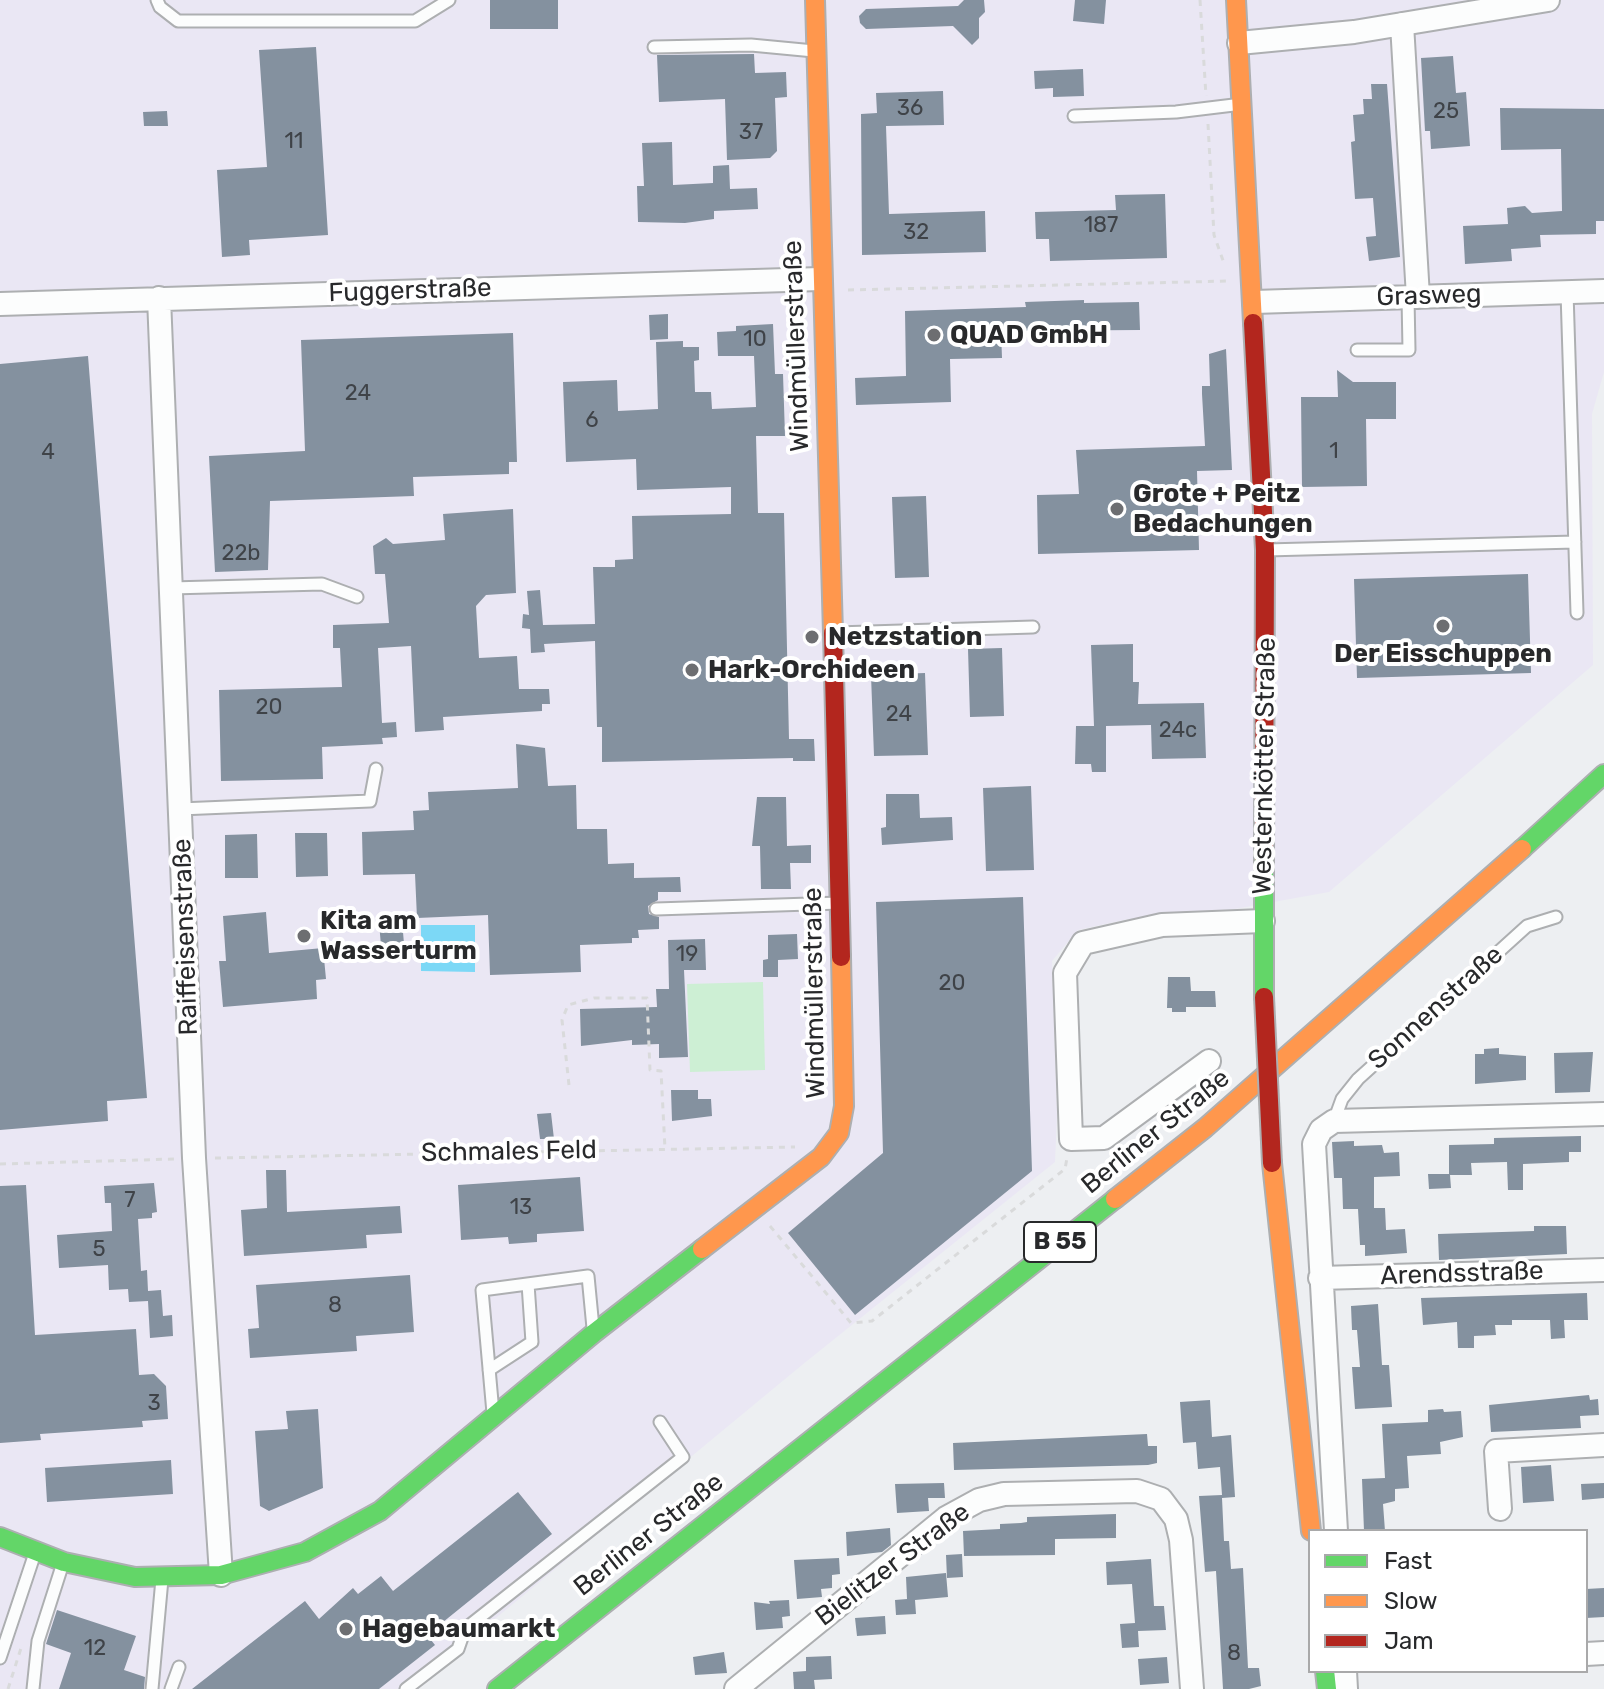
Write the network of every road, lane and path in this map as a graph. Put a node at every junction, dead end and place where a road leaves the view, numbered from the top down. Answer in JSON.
{"nodes":[{"id":1,"x":157,"y":0,"type":"edge"},
{"id":2,"x":449,"y":0,"type":"edge"},
{"id":3,"x":815,"y":0,"type":"edge"},
{"id":4,"x":1200,"y":0,"type":"edge"},
{"id":5,"x":1236,"y":0,"type":"edge"},
{"id":6,"x":1548,"y":0,"type":"edge"},
{"id":7,"x":1402,"y":24,"type":"junction"},
{"id":8,"x":1239,"y":43,"type":"junction"},
{"id":9,"x":654,"y":47,"type":"dead end"},
{"id":10,"x":816,"y":51,"type":"junction"},
{"id":11,"x":1242,"y":104,"type":"junction"},
{"id":12,"x":1207,"y":108,"type":"junction"},
{"id":13,"x":1074,"y":116,"type":"dead end"},
{"id":14,"x":820,"y":285,"type":"junction"},
{"id":15,"x":1249,"y":288,"type":"junction"},
{"id":16,"x":1604,"y":291,"type":"edge"},
{"id":17,"x":1567,"y":292,"type":"junction"},
{"id":18,"x":1413,"y":297,"type":"junction"},
{"id":19,"x":159,"y":298,"type":"junction"},
{"id":20,"x":0,"y":304,"type":"edge"},
{"id":21,"x":1357,"y":350,"type":"dead end"},
{"id":22,"x":1575,"y":542,"type":"junction"},
{"id":23,"x":1265,"y":550,"type":"junction"},
{"id":24,"x":171,"y":588,"type":"junction"},
{"id":25,"x":357,"y":597,"type":"dead end"},
{"id":26,"x":1577,"y":613,"type":"dead end"},
{"id":27,"x":1033,"y":627,"type":"dead end"},
{"id":28,"x":832,"y":633,"type":"junction"},
{"id":29,"x":376,"y":769,"type":"dead end"},
{"id":30,"x":1604,"y":774,"type":"edge"},
{"id":31,"x":180,"y":809,"type":"junction"},
{"id":32,"x":840,"y":902,"type":"junction"},
{"id":33,"x":656,"y":909,"type":"dead end"},
{"id":34,"x":1556,"y":917,"type":"dead end"},
{"id":35,"x":1263,"y":921,"type":"junction"},
{"id":36,"x":1209,"y":1061,"type":"dead end"},
{"id":37,"x":569,"y":1085,"type":"dead end"},
{"id":38,"x":1604,"y":1114,"type":"edge"},
{"id":39,"x":1334,"y":1121,"type":"junction"},
{"id":40,"x":1071,"y":1139,"type":"junction"},
{"id":41,"x":665,"y":1149,"type":"junction"},
{"id":42,"x":821,"y":1157,"type":"junction"},
{"id":43,"x":194,"y":1158,"type":"junction"},
{"id":44,"x":0,"y":1164,"type":"edge"},
{"id":45,"x":755,"y":1207,"type":"junction"},
{"id":46,"x":1604,"y":1270,"type":"edge"},
{"id":47,"x":1320,"y":1278,"type":"junction"},
{"id":48,"x":528,"y":1284,"type":"junction"},
{"id":49,"x":594,"y":1333,"type":"junction"},
{"id":50,"x":489,"y":1370,"type":"junction"},
{"id":51,"x":493,"y":1417,"type":"junction"},
{"id":52,"x":660,"y":1422,"type":"dead end"},
{"id":53,"x":1604,"y":1445,"type":"edge"},
{"id":54,"x":1500,"y":1509,"type":"dead end"},
{"id":55,"x":1311,"y":1529,"type":"edge"},
{"id":56,"x":1336,"y":1529,"type":"edge"},
{"id":57,"x":0,"y":1537,"type":"edge"},
{"id":58,"x":36,"y":1552,"type":"junction"},
{"id":59,"x":64,"y":1562,"type":"junction"},
{"id":60,"x":221,"y":1575,"type":"junction"},
{"id":61,"x":162,"y":1578,"type":"junction"},
{"id":62,"x":0,"y":1658,"type":"edge"},
{"id":63,"x":179,"y":1667,"type":"dead end"},
{"id":64,"x":33,"y":1689,"type":"edge"},
{"id":65,"x":152,"y":1689,"type":"edge"},
{"id":66,"x":171,"y":1689,"type":"edge"},
{"id":67,"x":406,"y":1689,"type":"edge"},
{"id":68,"x":497,"y":1689,"type":"edge"},
{"id":69,"x":736,"y":1689,"type":"edge"},
{"id":70,"x":1192,"y":1689,"type":"edge"}],
"edges":[{"from":1,"to":2,"type":"lane"},
{"from":3,"to":10,"type":"street","name":"Windmüllerstraße"},
{"from":4,"to":12,"type":"path"},
{"from":5,"to":8,"type":"street","name":"Westernkötter Straße"},
{"from":6,"to":7,"type":"street"},
{"from":7,"to":8,"type":"street"},
{"from":7,"to":18,"type":"street"},
{"from":8,"to":11,"type":"street","name":"Westernkötter Straße"},
{"from":9,"to":10,"type":"lane"},
{"from":10,"to":14,"type":"street","name":"Windmüllerstraße"},
{"from":11,"to":12,"type":"lane"},
{"from":11,"to":15,"type":"street","name":"Westernkötter Straße"},
{"from":12,"to":13,"type":"lane"},
{"from":12,"to":15,"type":"path"},
{"from":14,"to":15,"type":"path"},
{"from":14,"to":19,"type":"street","name":"Fuggerstraße"},
{"from":14,"to":28,"type":"street","name":"Windmüllerstraße"},
{"from":15,"to":18,"type":"street","name":"Grasweg"},
{"from":15,"to":23,"type":"street","name":"Westernkötter Straße"},
{"from":16,"to":17,"type":"street","name":"Grasweg"},
{"from":17,"to":18,"type":"street","name":"Grasweg"},
{"from":17,"to":22,"type":"lane"},
{"from":18,"to":21,"type":"lane"},
{"from":19,"to":20,"type":"street","name":"Fuggerstraße"},
{"from":19,"to":24,"type":"street","name":"Raiffeisenstraße"},
{"from":22,"to":23,"type":"lane"},
{"from":22,"to":26,"type":"lane"},
{"from":23,"to":35,"type":"street","name":"Westernkötter Straße"},
{"from":24,"to":25,"type":"lane"},
{"from":24,"to":31,"type":"street","name":"Raiffeisenstraße"},
{"from":27,"to":28,"type":"lane"},
{"from":28,"to":32,"type":"street","name":"Windmüllerstraße"},
{"from":29,"to":31,"type":"lane"},
{"from":30,"to":68,"type":"street","name":"Berliner Straße","number":"B 55"},
{"from":31,"to":43,"type":"street","name":"Raiffeisenstraße"},
{"from":32,"to":33,"type":"lane"},
{"from":32,"to":42,"type":"street","name":"Windmüllerstraße"},
{"from":34,"to":39,"type":"lane","name":"Sonnenstraße"},
{"from":35,"to":40,"type":"street"},
{"from":35,"to":55,"type":"street","name":"Westernkötter Straße","bridge":true},
{"from":36,"to":40,"type":"street"},
{"from":37,"to":41,"type":"path"},
{"from":38,"to":39,"type":"street"},
{"from":39,"to":47,"type":"street"},
{"from":40,"to":45,"type":"path"},
{"from":41,"to":42,"type":"path","name":"Schmales Feld"},
{"from":41,"to":43,"type":"path","name":"Schmales Feld"},
{"from":42,"to":45,"type":"street","name":"Windmüllerstraße"},
{"from":43,"to":44,"type":"path","name":"Schmales Feld"},
{"from":43,"to":60,"type":"street","name":"Raiffeisenstraße"},
{"from":45,"to":49,"type":"street","name":"Windmüllerstraße"},
{"from":46,"to":47,"type":"street","name":"Arendsstraße"},
{"from":47,"to":56,"type":"street"},
{"from":48,"to":49,"type":"lane"},
{"from":48,"to":50,"type":"lane"},
{"from":48,"to":50,"type":"lane"},
{"from":49,"to":51,"type":"street","name":"Windmüllerstraße"},
{"from":50,"to":51,"type":"lane"},
{"from":51,"to":60,"type":"street","name":"Windmüllerstraße"},
{"from":52,"to":67,"type":"lane"},
{"from":53,"to":54,"type":"street"},
{"from":57,"to":58,"type":"street","name":"Windmüllerstraße"},
{"from":58,"to":59,"type":"street","name":"Windmüllerstraße"},
{"from":58,"to":62,"type":"lane"},
{"from":59,"to":61,"type":"street","name":"Windmüllerstraße"},
{"from":59,"to":64,"type":"lane"},
{"from":60,"to":61,"type":"street","name":"Windmüllerstraße"},
{"from":61,"to":65,"type":"lane"},
{"from":63,"to":66,"type":"lane"},
{"from":69,"to":70,"type":"street","name":"Bielitzer Straße"}]}
